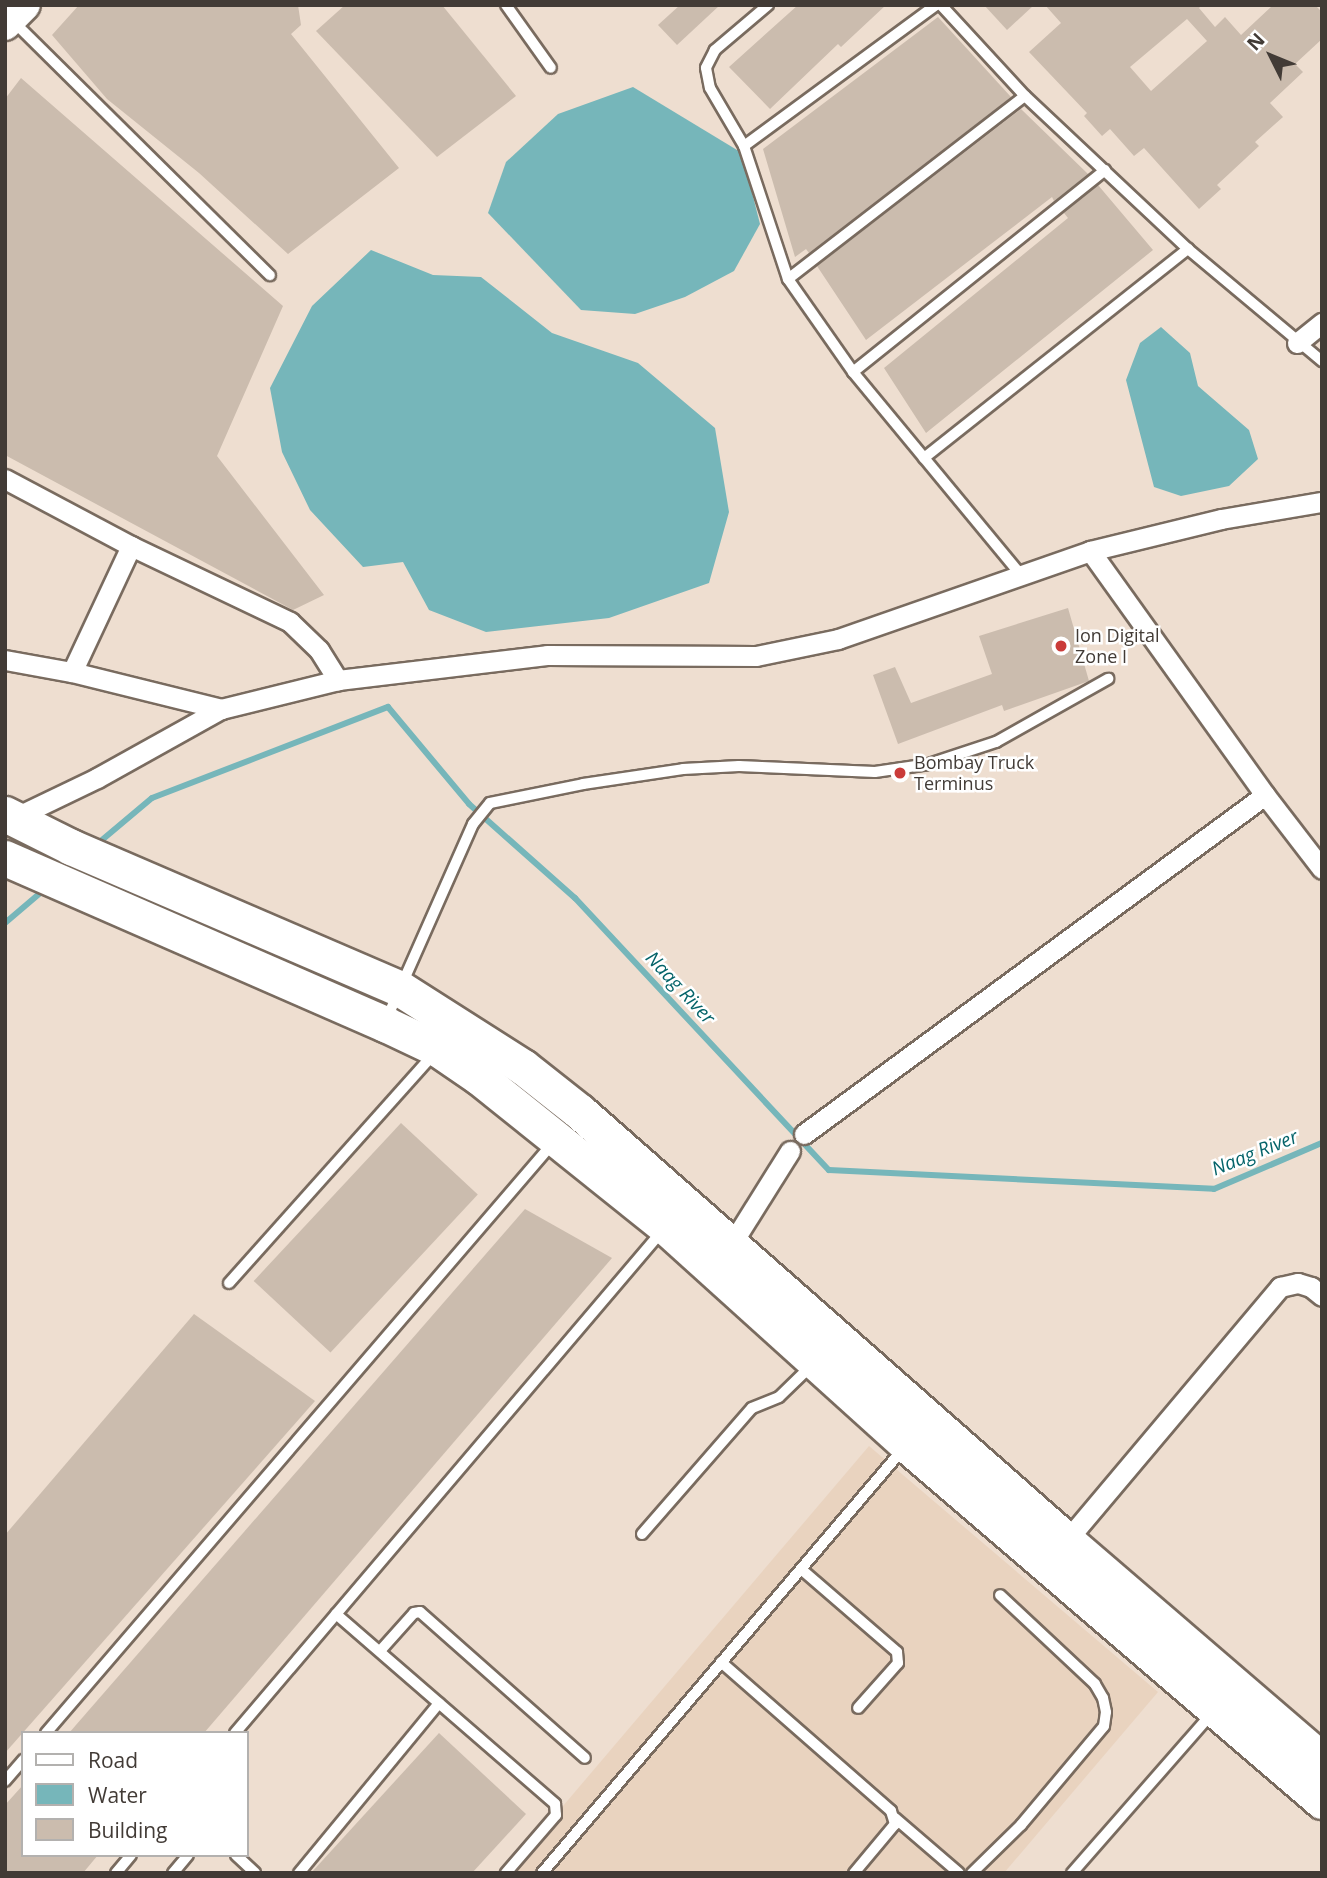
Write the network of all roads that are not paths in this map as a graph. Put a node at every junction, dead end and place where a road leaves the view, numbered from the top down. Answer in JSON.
{"nodes":[{"id":1,"x":506,"y":5,"type":"edge"},
{"id":2,"x":768,"y":5,"type":"edge"},
{"id":3,"x":938,"y":5,"type":"edge"},
{"id":4,"x":14,"y":16,"type":"edge"},
{"id":5,"x":551,"y":68,"type":"dead end"},
{"id":6,"x":1025,"y":96,"type":"junction"},
{"id":7,"x":744,"y":146,"type":"junction"},
{"id":8,"x":1105,"y":170,"type":"junction"},
{"id":9,"x":1188,"y":249,"type":"junction"},
{"id":10,"x":270,"y":275,"type":"dead end"},
{"id":11,"x":789,"y":279,"type":"junction"},
{"id":12,"x":1322,"y":323,"type":"edge"},
{"id":13,"x":1297,"y":343,"type":"junction"},
{"id":14,"x":1322,"y":361,"type":"edge"},
{"id":15,"x":853,"y":372,"type":"junction"},
{"id":16,"x":924,"y":458,"type":"junction"},
{"id":17,"x":5,"y":479,"type":"edge"},
{"id":18,"x":1322,"y":502,"type":"edge"},
{"id":19,"x":131,"y":546,"type":"junction"},
{"id":20,"x":1090,"y":551,"type":"junction"},
{"id":21,"x":1023,"y":577,"type":"junction"},
{"id":22,"x":5,"y":660,"type":"edge"},
{"id":23,"x":72,"y":672,"type":"junction"},
{"id":24,"x":1108,"y":679,"type":"dead end"},
{"id":25,"x":338,"y":680,"type":"junction"},
{"id":26,"x":221,"y":709,"type":"junction"},
{"id":27,"x":1265,"y":795,"type":"junction"},
{"id":28,"x":10,"y":816,"type":"edge"},
{"id":29,"x":5,"y":858,"type":"edge"},
{"id":30,"x":1322,"y":869,"type":"edge"},
{"id":31,"x":399,"y":988,"type":"junction"},
{"id":32,"x":385,"y":1024,"type":"junction"},
{"id":33,"x":438,"y":1049,"type":"junction"},
{"id":34,"x":569,"y":1125,"type":"junction"},
{"id":35,"x":804,"y":1134,"type":"joint"},
{"id":36,"x":790,"y":1151,"type":"joint"},
{"id":37,"x":666,"y":1227,"type":"junction"},
{"id":38,"x":731,"y":1245,"type":"junction"},
{"id":39,"x":229,"y":1283,"type":"dead end"},
{"id":40,"x":1322,"y":1296,"type":"edge"},
{"id":41,"x":814,"y":1362,"type":"junction"},
{"id":42,"x":918,"y":1432,"type":"junction"},
{"id":43,"x":642,"y":1534,"type":"dead end"},
{"id":44,"x":1056,"y":1552,"type":"junction"},
{"id":45,"x":801,"y":1569,"type":"junction"},
{"id":46,"x":1000,"y":1594,"type":"dead end"},
{"id":47,"x":337,"y":1614,"type":"junction"},
{"id":48,"x":380,"y":1651,"type":"junction"},
{"id":49,"x":721,"y":1662,"type":"junction"},
{"id":50,"x":1226,"y":1698,"type":"junction"},
{"id":51,"x":439,"y":1703,"type":"junction"},
{"id":52,"x":858,"y":1707,"type":"dead end"},
{"id":53,"x":48,"y":1731,"type":"edge"},
{"id":54,"x":237,"y":1731,"type":"edge"},
{"id":55,"x":585,"y":1758,"type":"dead end"},
{"id":56,"x":1322,"y":1760,"type":"edge"},
{"id":57,"x":21,"y":1762,"type":"edge"},
{"id":58,"x":5,"y":1781,"type":"edge"},
{"id":59,"x":1322,"y":1801,"type":"edge"},
{"id":60,"x":895,"y":1818,"type":"junction"},
{"id":61,"x":129,"y":1857,"type":"edge"},
{"id":62,"x":186,"y":1857,"type":"edge"},
{"id":63,"x":238,"y":1857,"type":"edge"},
{"id":64,"x":116,"y":1873,"type":"edge"},
{"id":65,"x":173,"y":1873,"type":"edge"},
{"id":66,"x":255,"y":1873,"type":"edge"},
{"id":67,"x":299,"y":1873,"type":"edge"},
{"id":68,"x":506,"y":1873,"type":"edge"},
{"id":69,"x":542,"y":1873,"type":"edge"},
{"id":70,"x":854,"y":1873,"type":"edge"},
{"id":71,"x":959,"y":1873,"type":"edge"},
{"id":72,"x":972,"y":1873,"type":"edge"},
{"id":73,"x":1072,"y":1873,"type":"edge"}],
"edges":[{"from":1,"to":5,"type":"lane"},
{"from":2,"to":7,"type":"lane"},
{"from":3,"to":6,"type":"lane"},
{"from":3,"to":7,"type":"lane"},
{"from":4,"to":10,"type":"lane"},
{"from":6,"to":8,"type":"lane"},
{"from":6,"to":11,"type":"lane"},
{"from":7,"to":11,"type":"lane"},
{"from":8,"to":9,"type":"lane"},
{"from":8,"to":15,"type":"lane"},
{"from":9,"to":13,"type":"lane"},
{"from":9,"to":16,"type":"lane"},
{"from":11,"to":15,"type":"lane"},
{"from":12,"to":13,"type":"street"},
{"from":13,"to":14,"type":"lane"},
{"from":15,"to":16,"type":"lane"},
{"from":16,"to":21,"type":"lane"},
{"from":17,"to":19,"type":"street"},
{"from":18,"to":20,"type":"street"},
{"from":19,"to":23,"type":"street"},
{"from":19,"to":25,"type":"street"},
{"from":20,"to":21,"type":"street"},
{"from":20,"to":27,"type":"street"},
{"from":21,"to":25,"type":"street"},
{"from":22,"to":23,"type":"street"},
{"from":23,"to":26,"type":"street"},
{"from":24,"to":31,"type":"lane"},
{"from":25,"to":26,"type":"street"},
{"from":26,"to":28,"type":"street"},
{"from":27,"to":30,"type":"street"},
{"from":27,"to":35,"type":"street"},
{"from":28,"to":31,"type":"highway"},
{"from":29,"to":32,"type":"highway"},
{"from":31,"to":32,"type":"lane"},
{"from":31,"to":34,"type":"highway"},
{"from":32,"to":33,"type":"highway"},
{"from":33,"to":34,"type":"highway"},
{"from":33,"to":39,"type":"lane"},
{"from":34,"to":37,"type":"highway"},
{"from":34,"to":38,"type":"highway"},
{"from":34,"to":53,"type":"lane"},
{"from":35,"to":36,"type":"lane"},
{"from":36,"to":38,"type":"street"},
{"from":37,"to":41,"type":"highway"},
{"from":37,"to":47,"type":"lane"},
{"from":38,"to":42,"type":"highway"},
{"from":40,"to":44,"type":"street"},
{"from":41,"to":42,"type":"highway"},
{"from":41,"to":43,"type":"lane"},
{"from":42,"to":44,"type":"highway"},
{"from":42,"to":45,"type":"lane"},
{"from":44,"to":50,"type":"highway"},
{"from":45,"to":49,"type":"lane"},
{"from":45,"to":52,"type":"lane"},
{"from":46,"to":72,"type":"lane"},
{"from":47,"to":48,"type":"lane"},
{"from":47,"to":54,"type":"lane"},
{"from":48,"to":51,"type":"lane"},
{"from":48,"to":55,"type":"lane"},
{"from":49,"to":60,"type":"lane"},
{"from":49,"to":69,"type":"lane"},
{"from":50,"to":56,"type":"highway"},
{"from":50,"to":59,"type":"highway"},
{"from":50,"to":73,"type":"lane"},
{"from":51,"to":67,"type":"lane"},
{"from":51,"to":68,"type":"lane"},
{"from":57,"to":58,"type":"lane"},
{"from":60,"to":70,"type":"lane"},
{"from":60,"to":71,"type":"lane"},
{"from":61,"to":64,"type":"lane"},
{"from":62,"to":65,"type":"lane"},
{"from":63,"to":66,"type":"lane"}]}
